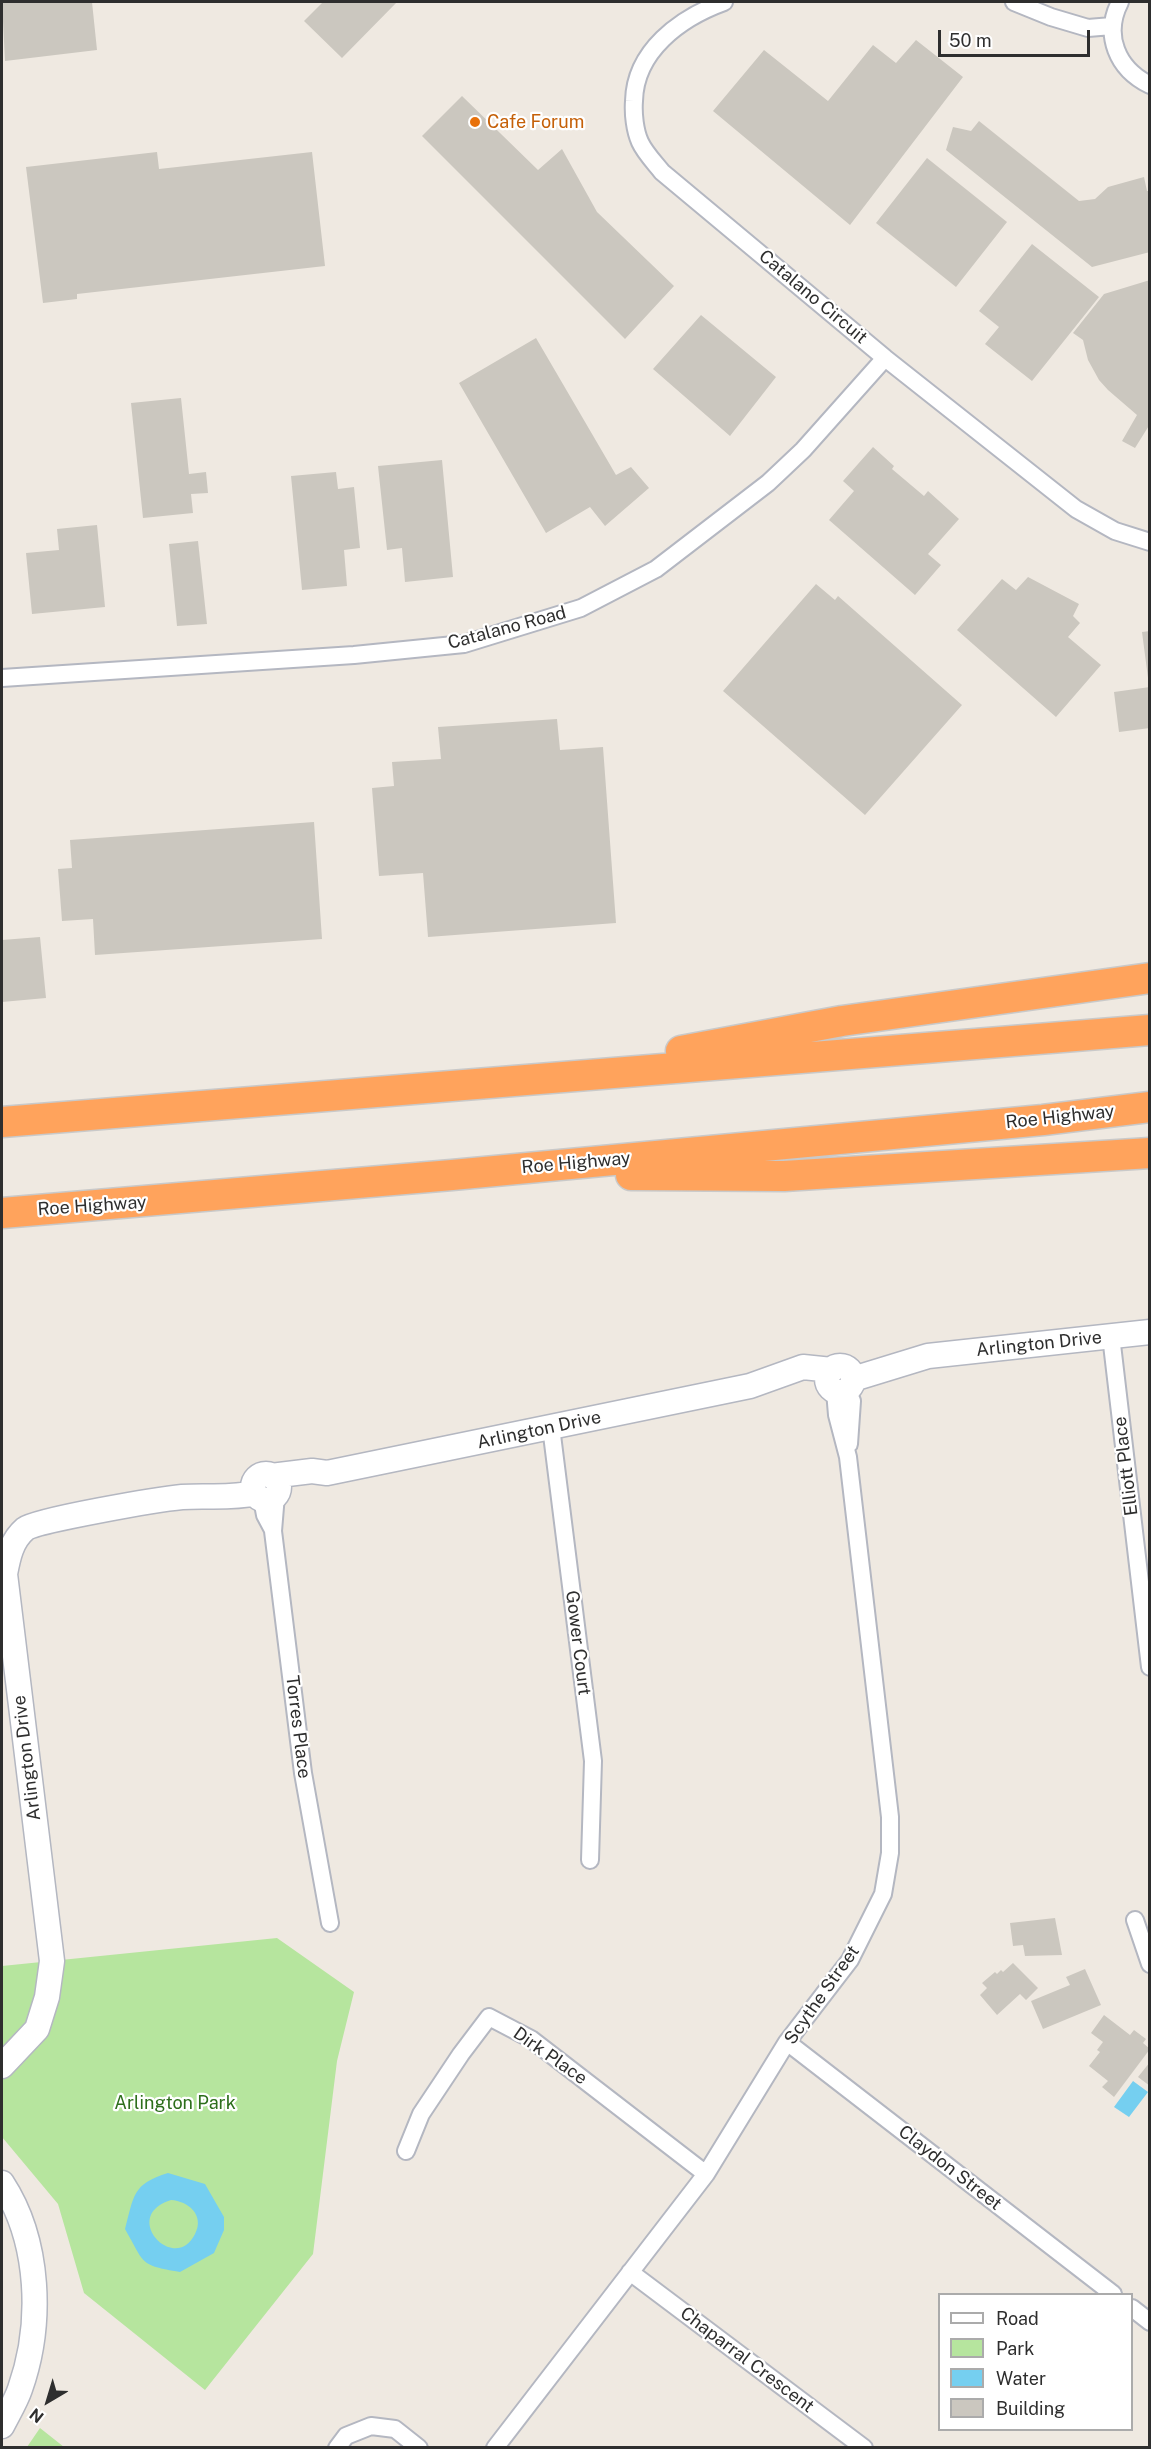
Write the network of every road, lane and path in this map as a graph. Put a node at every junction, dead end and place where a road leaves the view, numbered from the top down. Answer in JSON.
{"nodes":[{"id":1,"x":724,"y":2,"type":"edge"},
{"id":2,"x":1014,"y":2,"type":"edge"},
{"id":3,"x":1120,"y":2,"type":"edge"},
{"id":4,"x":1112,"y":26,"type":"junction"},
{"id":5,"x":1149,"y":86,"type":"edge"},
{"id":6,"x":885,"y":358,"type":"junction"},
{"id":7,"x":1149,"y":542,"type":"edge"},
{"id":8,"x":2,"y":678,"type":"edge"},
{"id":9,"x":1149,"y":978,"type":"edge"},
{"id":10,"x":1149,"y":1030,"type":"edge"},
{"id":11,"x":519,"y":1081,"type":"junction"},
{"id":12,"x":1149,"y":1107,"type":"edge"},
{"id":13,"x":2,"y":1122,"type":"edge"},
{"id":14,"x":1149,"y":1153,"type":"edge"},
{"id":15,"x":452,"y":1175,"type":"junction"},
{"id":16,"x":2,"y":1213,"type":"edge"},
{"id":17,"x":1149,"y":1332,"type":"edge"},
{"id":18,"x":1111,"y":1336,"type":"junction"},
{"id":19,"x":840,"y":1380,"type":"junction"},
{"id":20,"x":551,"y":1427,"type":"junction"},
{"id":21,"x":266,"y":1488,"type":"junction"},
{"id":22,"x":1149,"y":1667,"type":"edge"},
{"id":23,"x":590,"y":1860,"type":"dead end"},
{"id":24,"x":1135,"y":1920,"type":"dead end"},
{"id":25,"x":330,"y":1923,"type":"dead end"},
{"id":26,"x":1149,"y":1964,"type":"edge"},
{"id":27,"x":787,"y":2042,"type":"junction"},
{"id":28,"x":2,"y":2066,"type":"edge"},
{"id":29,"x":406,"y":2151,"type":"dead end"},
{"id":30,"x":706,"y":2174,"type":"junction"},
{"id":31,"x":2,"y":2183,"type":"edge"},
{"id":32,"x":630,"y":2272,"type":"junction"},
{"id":33,"x":1110,"y":2293,"type":"edge"},
{"id":34,"x":1133,"y":2310,"type":"edge"},
{"id":35,"x":1149,"y":2322,"type":"edge"},
{"id":36,"x":2,"y":2426,"type":"edge"},
{"id":37,"x":337,"y":2448,"type":"edge"},
{"id":38,"x":419,"y":2448,"type":"edge"},
{"id":39,"x":495,"y":2448,"type":"edge"},
{"id":40,"x":864,"y":2448,"type":"edge"}],
"edges":[{"from":1,"to":6,"type":"street","name":"Catalano Circuit"},
{"from":2,"to":4,"type":"street"},
{"from":3,"to":4,"type":"street"},
{"from":4,"to":5,"type":"street"},
{"from":6,"to":7,"type":"street","name":"Catalano Circuit"},
{"from":6,"to":8,"type":"street","name":"Catalano Road"},
{"from":9,"to":11,"type":"highway"},
{"from":10,"to":11,"type":"highway"},
{"from":11,"to":13,"type":"highway"},
{"from":12,"to":15,"type":"highway","name":"Roe Highway"},
{"from":14,"to":15,"type":"highway"},
{"from":15,"to":16,"type":"highway","name":"Roe Highway"},
{"from":17,"to":18,"type":"street","name":"Arlington Drive"},
{"from":18,"to":19,"type":"street","name":"Arlington Drive"},
{"from":18,"to":22,"type":"street","name":"Elliott Place"},
{"from":19,"to":20,"type":"street","name":"Arlington Drive"},
{"from":19,"to":27,"type":"street","name":"Scythe Street"},
{"from":20,"to":21,"type":"street","name":"Arlington Drive"},
{"from":20,"to":23,"type":"street","name":"Gower Court"},
{"from":21,"to":25,"type":"street","name":"Torres Place"},
{"from":21,"to":28,"type":"street","name":"Arlington Drive"},
{"from":24,"to":26,"type":"street"},
{"from":27,"to":30,"type":"street","name":"Scythe Street"},
{"from":27,"to":33,"type":"street","name":"Claydon Street"},
{"from":29,"to":30,"type":"street","name":"Dirk Place"},
{"from":30,"to":32,"type":"street","name":"Scythe Street"},
{"from":31,"to":36,"type":"street"},
{"from":32,"to":39,"type":"street","name":"Scythe Street"},
{"from":32,"to":40,"type":"street","name":"Chaparral Crescent"},
{"from":34,"to":35,"type":"street"},
{"from":37,"to":38,"type":"street"}]}
